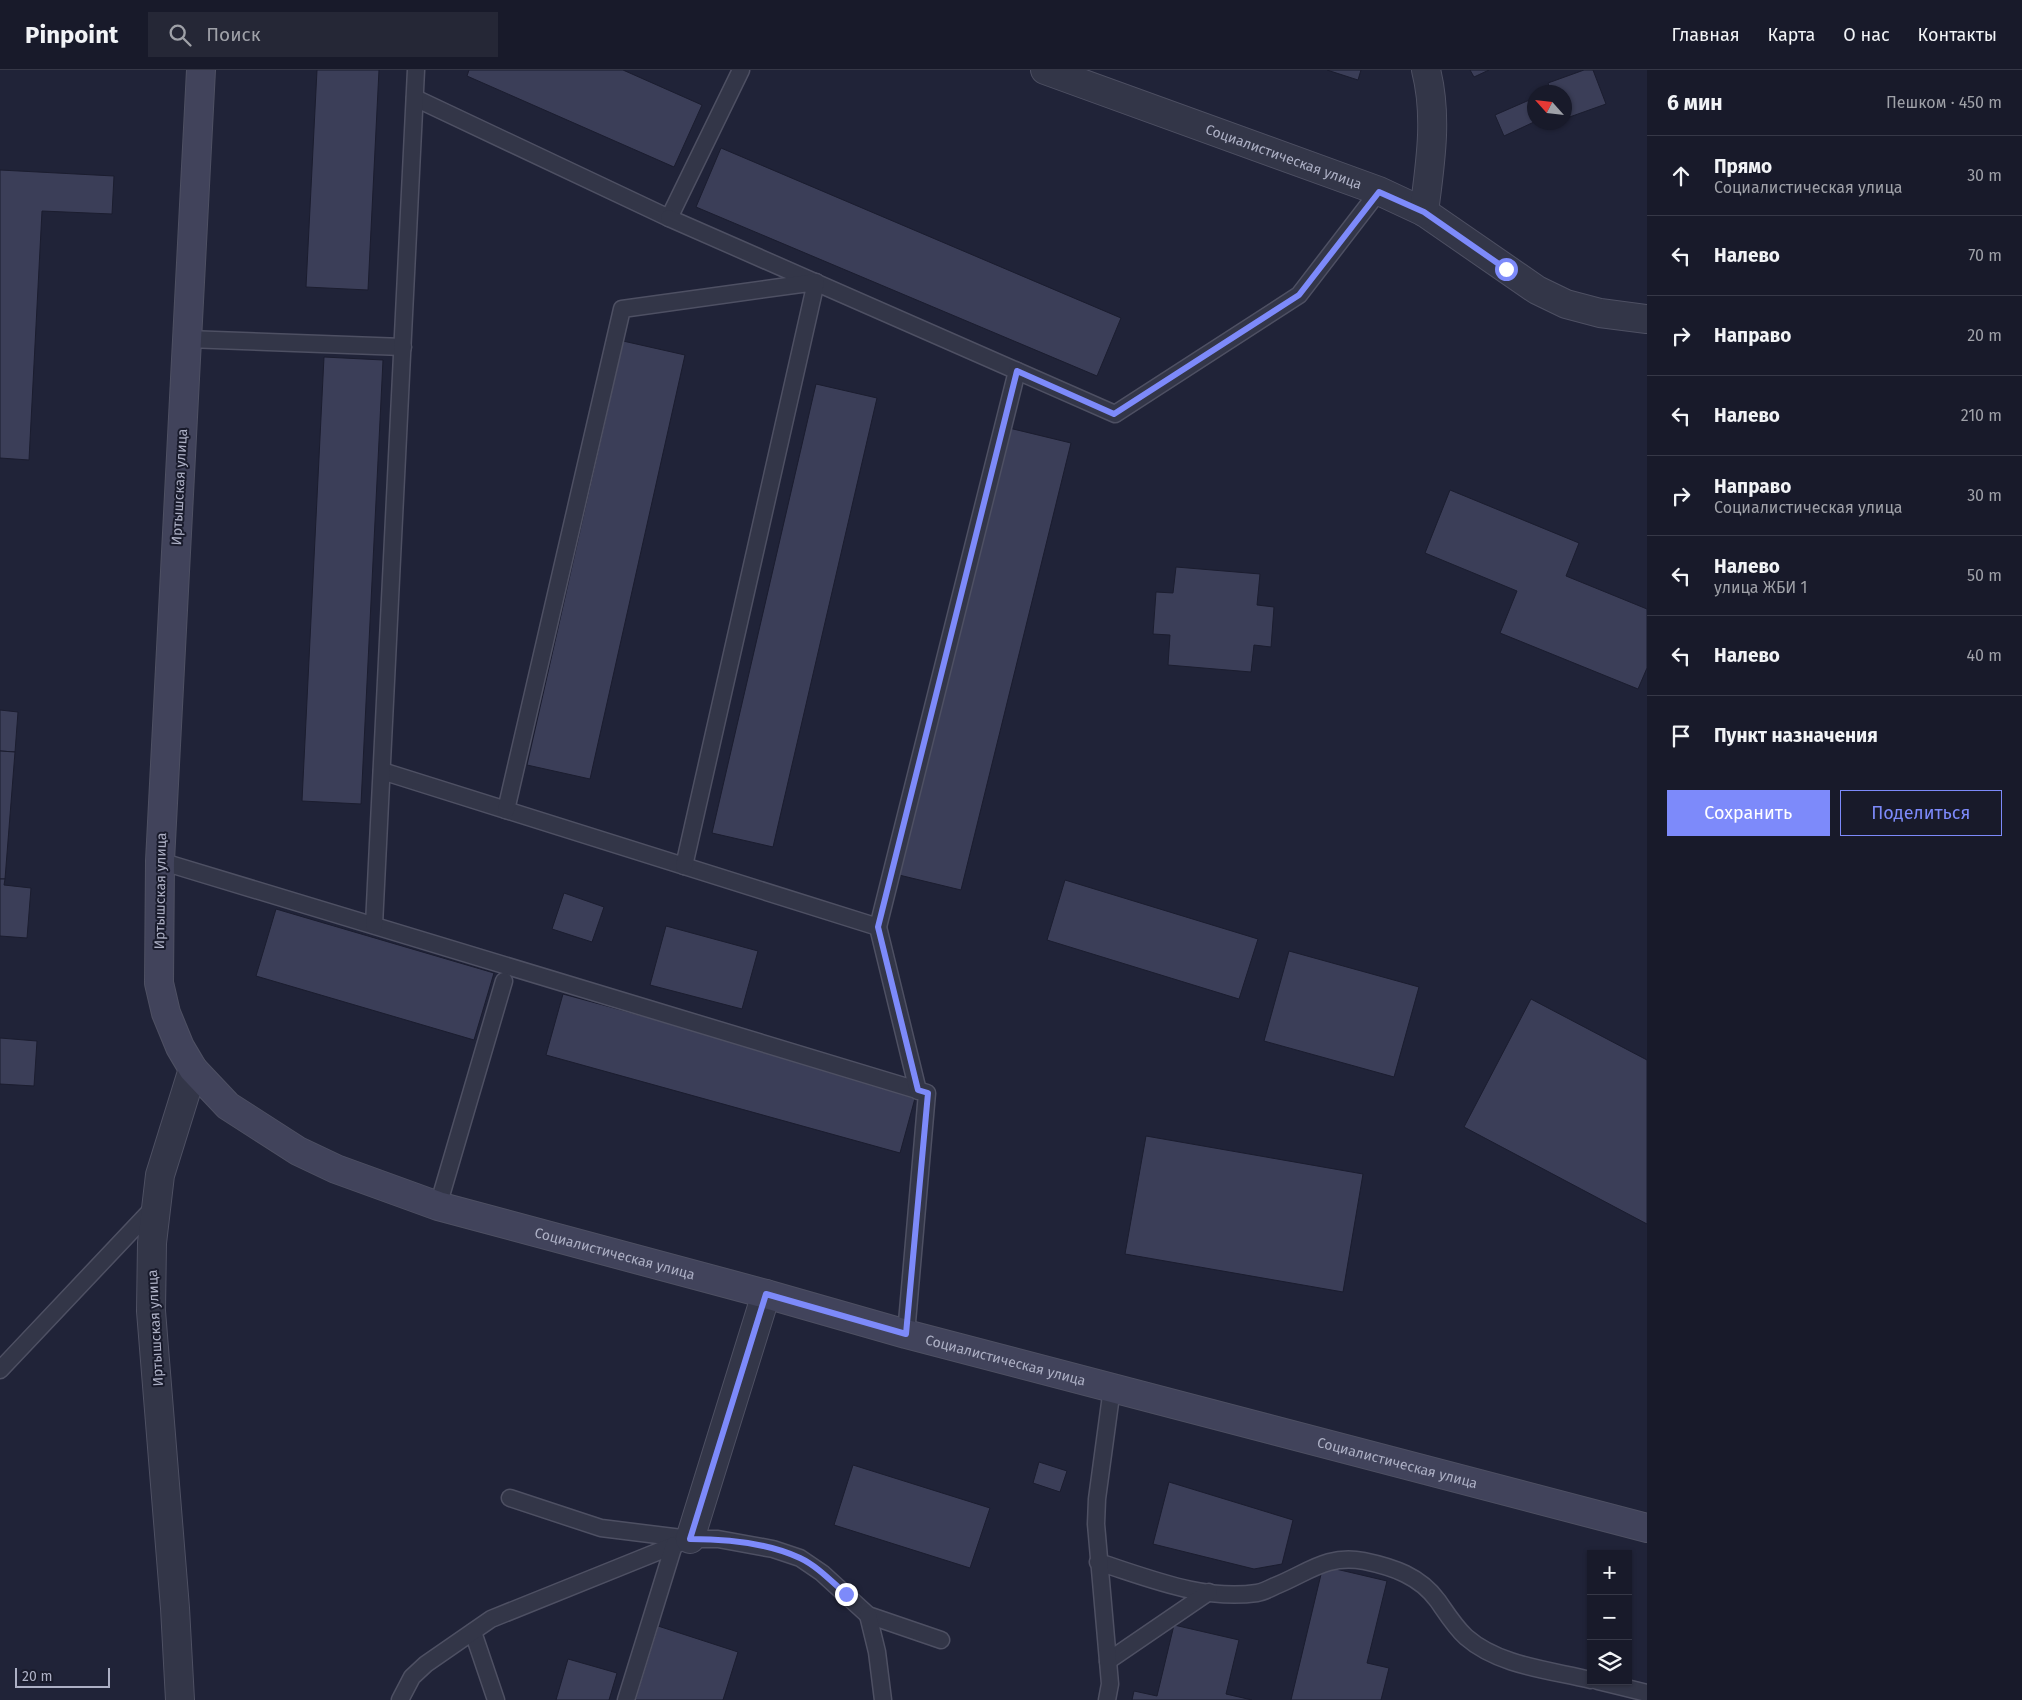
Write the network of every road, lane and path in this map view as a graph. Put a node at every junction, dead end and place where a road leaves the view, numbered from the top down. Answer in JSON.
{"nodes":[{"id":1,"x":201,"y":70,"type":"edge"},
{"id":2,"x":416,"y":70,"type":"edge"},
{"id":3,"x":741,"y":70,"type":"edge"},
{"id":4,"x":1045,"y":70,"type":"edge"},
{"id":5,"x":1426,"y":70,"type":"edge"},
{"id":6,"x":415,"y":98,"type":"junction"},
{"id":7,"x":1379,"y":192,"type":"junction"},
{"id":8,"x":1424,"y":212,"type":"junction"},
{"id":9,"x":669,"y":218,"type":"junction"},
{"id":10,"x":816,"y":282,"type":"junction"},
{"id":11,"x":1647,"y":319,"type":"edge"},
{"id":12,"x":187,"y":339,"type":"junction"},
{"id":13,"x":402,"y":346,"type":"junction"},
{"id":14,"x":1017,"y":371,"type":"junction"},
{"id":15,"x":382,"y":771,"type":"junction"},
{"id":16,"x":506,"y":810,"type":"junction"},
{"id":17,"x":160,"y":862,"type":"junction"},
{"id":18,"x":684,"y":866,"type":"junction"},
{"id":19,"x":374,"y":925,"type":"junction"},
{"id":20,"x":878,"y":927,"type":"junction"},
{"id":21,"x":504,"y":981,"type":"dead end"},
{"id":22,"x":193,"y":1070,"type":"junction"},
{"id":23,"x":918,"y":1090,"type":"junction"},
{"id":24,"x":156,"y":1204,"type":"junction"},
{"id":25,"x":438,"y":1206,"type":"junction"},
{"id":26,"x":766,"y":1294,"type":"junction"},
{"id":27,"x":906,"y":1334,"type":"junction"},
{"id":28,"x":0,"y":1370,"type":"edge"},
{"id":29,"x":1112,"y":1388,"type":"junction"},
{"id":30,"x":510,"y":1498,"type":"dead end"},
{"id":31,"x":1647,"y":1528,"type":"edge"},
{"id":32,"x":682,"y":1542,"type":"junction"},
{"id":33,"x":1098,"y":1562,"type":"junction"},
{"id":34,"x":1209,"y":1592,"type":"junction"},
{"id":35,"x":868,"y":1615,"type":"junction"},
{"id":36,"x":473,"y":1632,"type":"junction"},
{"id":37,"x":941,"y":1640,"type":"dead end"},
{"id":38,"x":1108,"y":1661,"type":"junction"},
{"id":39,"x":1587,"y":1679,"type":"edge"},
{"id":40,"x":1614,"y":1685,"type":"edge"},
{"id":41,"x":1647,"y":1693,"type":"edge"},
{"id":42,"x":180,"y":1700,"type":"edge"},
{"id":43,"x":400,"y":1700,"type":"edge"},
{"id":44,"x":496,"y":1700,"type":"edge"},
{"id":45,"x":626,"y":1700,"type":"edge"},
{"id":46,"x":883,"y":1700,"type":"edge"},
{"id":47,"x":1108,"y":1700,"type":"edge"}],
"edges":[{"from":1,"to":12,"type":"main road","name":"Иртышская улица"},
{"from":2,"to":6,"type":"lane"},
{"from":3,"to":9,"type":"lane"},
{"from":4,"to":7,"type":"street","name":"Социалистическая улица"},
{"from":5,"to":8,"type":"street"},
{"from":6,"to":9,"type":"lane"},
{"from":6,"to":13,"type":"lane"},
{"from":7,"to":8,"type":"street","name":"Социалистическая улица"},
{"from":7,"to":14,"type":"lane"},
{"from":8,"to":11,"type":"street","name":"Социалистическая улица"},
{"from":9,"to":10,"type":"lane"},
{"from":10,"to":14,"type":"lane"},
{"from":10,"to":16,"type":"lane"},
{"from":10,"to":18,"type":"lane"},
{"from":12,"to":13,"type":"lane"},
{"from":12,"to":17,"type":"main road","name":"Иртышская улица"},
{"from":13,"to":15,"type":"lane"},
{"from":14,"to":20,"type":"lane"},
{"from":15,"to":16,"type":"lane"},
{"from":15,"to":19,"type":"lane"},
{"from":16,"to":18,"type":"lane"},
{"from":17,"to":19,"type":"lane"},
{"from":17,"to":22,"type":"main road","name":"Иртышская улица"},
{"from":18,"to":20,"type":"lane"},
{"from":19,"to":23,"type":"lane"},
{"from":20,"to":23,"type":"lane"},
{"from":21,"to":25,"type":"lane"},
{"from":22,"to":24,"type":"street","name":"Иртышская улица"},
{"from":22,"to":25,"type":"main road","name":"Социалистическая улица"},
{"from":23,"to":27,"type":"lane"},
{"from":24,"to":28,"type":"lane"},
{"from":24,"to":42,"type":"street","name":"Иртышская улица"},
{"from":25,"to":26,"type":"main road","name":"Социалистическая улица"},
{"from":26,"to":27,"type":"main road","name":"Социалистическая улица"},
{"from":26,"to":32,"type":"street"},
{"from":27,"to":29,"type":"main road","name":"Социалистическая улица"},
{"from":29,"to":31,"type":"main road","name":"Социалистическая улица"},
{"from":29,"to":33,"type":"lane"},
{"from":30,"to":32,"type":"lane"},
{"from":32,"to":35,"type":"lane"},
{"from":32,"to":36,"type":"lane"},
{"from":32,"to":45,"type":"lane"},
{"from":33,"to":34,"type":"lane"},
{"from":33,"to":38,"type":"lane"},
{"from":34,"to":38,"type":"lane"},
{"from":34,"to":39,"type":"lane"},
{"from":35,"to":37,"type":"lane"},
{"from":35,"to":46,"type":"lane"},
{"from":36,"to":43,"type":"lane"},
{"from":36,"to":44,"type":"lane"},
{"from":38,"to":47,"type":"lane"},
{"from":40,"to":41,"type":"lane"}]}
